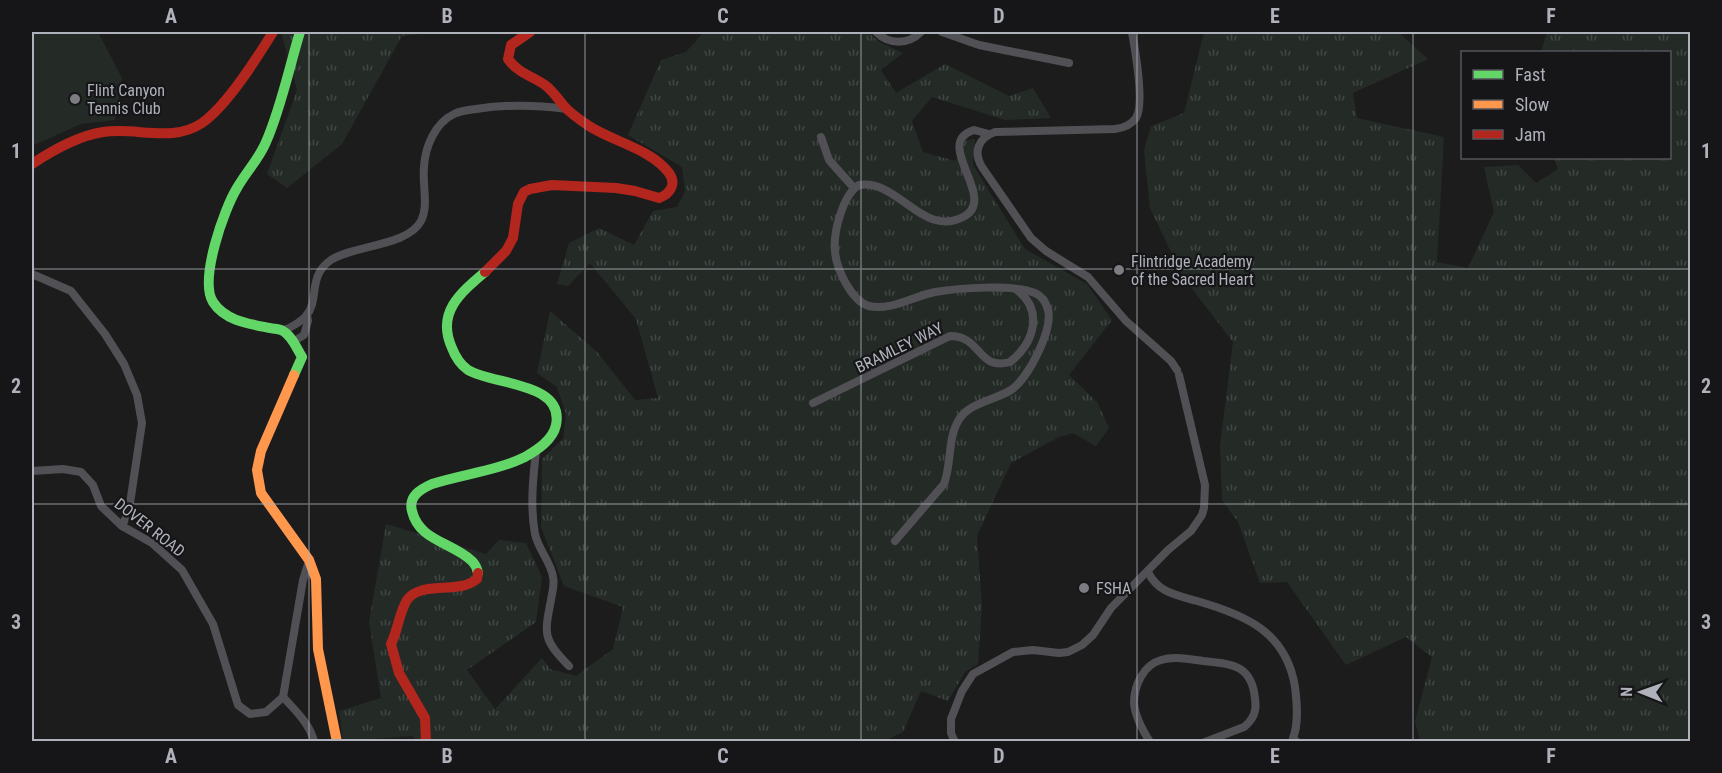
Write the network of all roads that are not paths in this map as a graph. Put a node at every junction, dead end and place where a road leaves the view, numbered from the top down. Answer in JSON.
{"nodes":[{"id":1,"x":273,"y":32,"type":"edge"},
{"id":2,"x":300,"y":32,"type":"edge"},
{"id":3,"x":530,"y":32,"type":"edge"},
{"id":4,"x":876,"y":32,"type":"edge"},
{"id":5,"x":921,"y":32,"type":"edge"},
{"id":6,"x":942,"y":32,"type":"edge"},
{"id":7,"x":1132,"y":32,"type":"edge"},
{"id":8,"x":1069,"y":63,"type":"dead end"},
{"id":9,"x":567,"y":109,"type":"junction"},
{"id":10,"x":989,"y":134,"type":"junction"},
{"id":11,"x":821,"y":137,"type":"dead end"},
{"id":12,"x":32,"y":164,"type":"edge"},
{"id":13,"x":854,"y":188,"type":"junction"},
{"id":14,"x":32,"y":274,"type":"edge"},
{"id":15,"x":1016,"y":290,"type":"junction"},
{"id":16,"x":307,"y":315,"type":"junction"},
{"id":17,"x":283,"y":331,"type":"junction"},
{"id":18,"x":293,"y":342,"type":"junction"},
{"id":19,"x":813,"y":403,"type":"dead end"},
{"id":20,"x":536,"y":451,"type":"junction"},
{"id":21,"x":32,"y":471,"type":"edge"},
{"id":22,"x":122,"y":526,"type":"junction"},
{"id":23,"x":895,"y":541,"type":"dead end"},
{"id":24,"x":309,"y":560,"type":"junction"},
{"id":25,"x":1148,"y":572,"type":"junction"},
{"id":26,"x":569,"y":666,"type":"dead end"},
{"id":27,"x":283,"y":697,"type":"junction"},
{"id":28,"x":1292,"y":740,"type":"edge"},
{"id":29,"x":314,"y":741,"type":"edge"},
{"id":30,"x":337,"y":741,"type":"edge"},
{"id":31,"x":426,"y":741,"type":"edge"},
{"id":32,"x":955,"y":741,"type":"edge"},
{"id":33,"x":1150,"y":741,"type":"edge"},
{"id":34,"x":1205,"y":741,"type":"edge"}],
"edges":[{"from":1,"to":12,"type":"street"},
{"from":2,"to":17,"type":"street"},
{"from":3,"to":9,"type":"street"},
{"from":4,"to":5,"type":"street"},
{"from":6,"to":8,"type":"street"},
{"from":7,"to":10,"type":"street"},
{"from":9,"to":16,"type":"street"},
{"from":9,"to":20,"type":"street"},
{"from":10,"to":13,"type":"street"},
{"from":10,"to":25,"type":"street"},
{"from":11,"to":13,"type":"street"},
{"from":13,"to":15,"type":"street"},
{"from":14,"to":22,"type":"street"},
{"from":15,"to":19,"type":"street","name":"BRAMLEY WAY"},
{"from":15,"to":23,"type":"street"},
{"from":16,"to":17,"type":"street"},
{"from":16,"to":18,"type":"street"},
{"from":17,"to":18,"type":"street"},
{"from":18,"to":24,"type":"street"},
{"from":20,"to":26,"type":"street"},
{"from":20,"to":31,"type":"street"},
{"from":21,"to":22,"type":"street","name":"DOVER ROAD"},
{"from":22,"to":27,"type":"street","name":"DOVER ROAD"},
{"from":24,"to":27,"type":"street"},
{"from":24,"to":30,"type":"street"},
{"from":25,"to":28,"type":"street"},
{"from":25,"to":32,"type":"street"},
{"from":27,"to":29,"type":"street"},
{"from":33,"to":34,"type":"street"}]}
